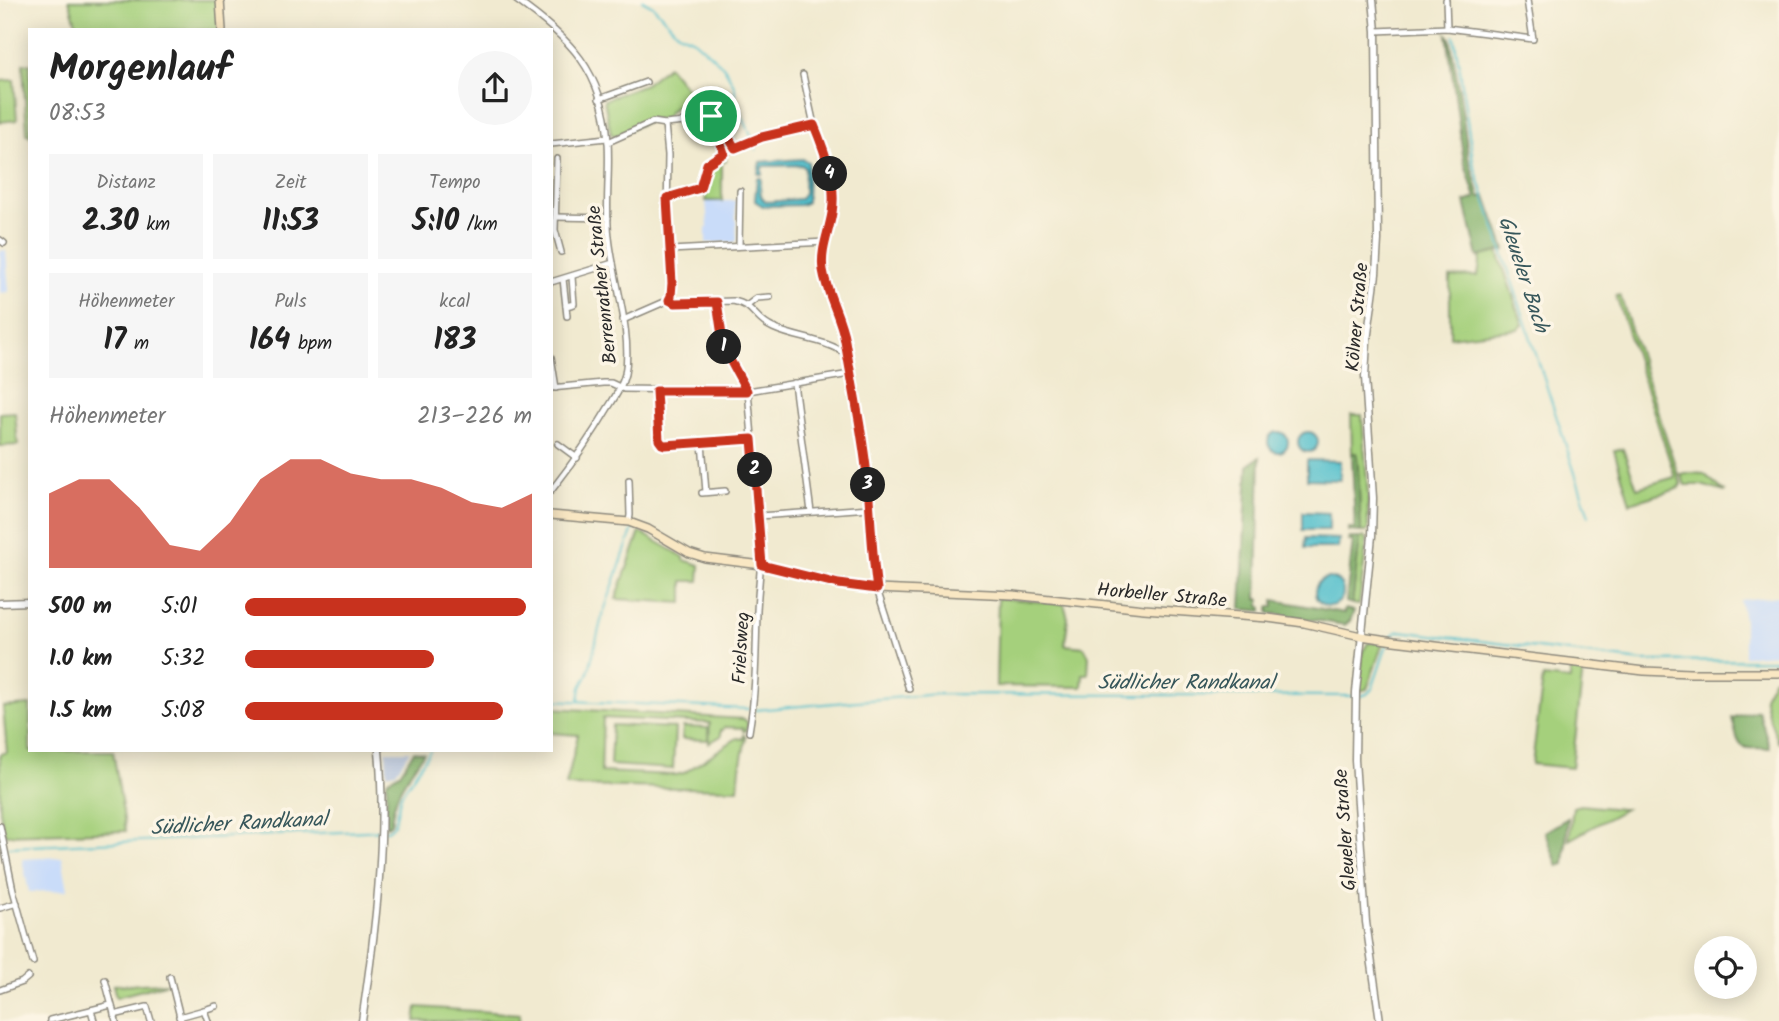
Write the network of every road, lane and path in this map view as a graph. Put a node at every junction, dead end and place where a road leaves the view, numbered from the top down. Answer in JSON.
{"nodes":[{"id":1,"x":220,"y":0,"type":"edge"},
{"id":2,"x":516,"y":0,"type":"edge"},
{"id":3,"x":1373,"y":0,"type":"edge"},
{"id":4,"x":1446,"y":0,"type":"edge"},
{"id":5,"x":1527,"y":0,"type":"edge"},
{"id":6,"x":222,"y":28,"type":"edge"},
{"id":7,"x":1447,"y":28,"type":"junction"},
{"id":8,"x":1376,"y":31,"type":"junction"},
{"id":9,"x":803,"y":75,"type":"dead end"},
{"id":10,"x":646,"y":82,"type":"dead end"},
{"id":11,"x":727,"y":96,"type":"dead end"},
{"id":12,"x":600,"y":99,"type":"junction"},
{"id":13,"x":709,"y":108,"type":"junction"},
{"id":14,"x":665,"y":124,"type":"junction"},
{"id":15,"x":814,"y":125,"type":"junction"},
{"id":16,"x":608,"y":140,"type":"junction"},
{"id":17,"x":553,"y":144,"type":"edge"},
{"id":18,"x":735,"y":148,"type":"junction"},
{"id":19,"x":724,"y":153,"type":"junction"},
{"id":20,"x":557,"y":159,"type":"dead end"},
{"id":21,"x":554,"y":168,"type":"edge"},
{"id":22,"x":740,"y":191,"type":"dead end"},
{"id":23,"x":667,"y":198,"type":"junction"},
{"id":24,"x":554,"y":203,"type":"edge"},
{"id":25,"x":555,"y":217,"type":"junction"},
{"id":26,"x":608,"y":218,"type":"junction"},
{"id":27,"x":826,"y":242,"type":"junction"},
{"id":28,"x":739,"y":246,"type":"junction"},
{"id":29,"x":670,"y":250,"type":"junction"},
{"id":30,"x":561,"y":252,"type":"dead end"},
{"id":31,"x":613,"y":263,"type":"junction"},
{"id":32,"x":572,"y":277,"type":"junction"},
{"id":33,"x":563,"y":279,"type":"junction"},
{"id":34,"x":553,"y":282,"type":"edge"},
{"id":35,"x":770,"y":297,"type":"dead end"},
{"id":36,"x":669,"y":300,"type":"junction"},
{"id":37,"x":717,"y":302,"type":"junction"},
{"id":38,"x":748,"y":305,"type":"junction"},
{"id":39,"x":566,"y":306,"type":"junction"},
{"id":40,"x":567,"y":316,"type":"dead end"},
{"id":41,"x":623,"y":320,"type":"junction"},
{"id":42,"x":845,"y":339,"type":"junction"},
{"id":43,"x":833,"y":346,"type":"junction"},
{"id":44,"x":847,"y":354,"type":"junction"},
{"id":45,"x":850,"y":374,"type":"junction"},
{"id":46,"x":794,"y":383,"type":"junction"},
{"id":47,"x":553,"y":388,"type":"edge"},
{"id":48,"x":620,"y":388,"type":"junction"},
{"id":49,"x":656,"y":391,"type":"junction"},
{"id":50,"x":747,"y":391,"type":"junction"},
{"id":51,"x":752,"y":439,"type":"junction"},
{"id":52,"x":702,"y":443,"type":"junction"},
{"id":53,"x":558,"y":444,"type":"dead end"},
{"id":54,"x":577,"y":458,"type":"junction"},
{"id":55,"x":629,"y":481,"type":"dead end"},
{"id":56,"x":553,"y":488,"type":"edge"},
{"id":57,"x":724,"y":491,"type":"dead end"},
{"id":58,"x":870,"y":508,"type":"junction"},
{"id":59,"x":811,"y":512,"type":"junction"},
{"id":60,"x":553,"y":515,"type":"edge"},
{"id":61,"x":759,"y":516,"type":"junction"},
{"id":62,"x":629,"y":522,"type":"junction"},
{"id":63,"x":762,"y":565,"type":"junction"},
{"id":64,"x":877,"y":589,"type":"junction"},
{"id":65,"x":28,"y":601,"type":"edge"},
{"id":66,"x":0,"y":603,"type":"edge"},
{"id":67,"x":1361,"y":636,"type":"junction"},
{"id":68,"x":1779,"y":673,"type":"edge"},
{"id":69,"x":909,"y":689,"type":"dead end"},
{"id":70,"x":749,"y":732,"type":"dead end"},
{"id":71,"x":379,"y":752,"type":"edge"},
{"id":72,"x":0,"y":826,"type":"edge"},
{"id":73,"x":17,"y":903,"type":"junction"},
{"id":74,"x":0,"y":908,"type":"edge"},
{"id":75,"x":33,"y":962,"type":"dead end"},
{"id":76,"x":28,"y":977,"type":"dead end"},
{"id":77,"x":170,"y":977,"type":"dead end"},
{"id":78,"x":105,"y":980,"type":"dead end"},
{"id":79,"x":0,"y":990,"type":"edge"},
{"id":80,"x":111,"y":1005,"type":"junction"},
{"id":81,"x":216,"y":1006,"type":"dead end"},
{"id":82,"x":91,"y":1010,"type":"junction"},
{"id":83,"x":204,"y":1010,"type":"junction"},
{"id":84,"x":74,"y":1018,"type":"edge"},
{"id":85,"x":115,"y":1018,"type":"edge"},
{"id":86,"x":180,"y":1019,"type":"edge"},
{"id":87,"x":50,"y":1020,"type":"edge"},
{"id":88,"x":94,"y":1021,"type":"edge"},
{"id":89,"x":151,"y":1021,"type":"edge"},
{"id":90,"x":208,"y":1021,"type":"edge"},
{"id":91,"x":362,"y":1021,"type":"edge"},
{"id":92,"x":1380,"y":1021,"type":"edge"}],
"edges":[{"from":1,"to":6,"type":"main road"},
{"from":2,"to":12,"type":"street","name":"Berrenrather Straße"},
{"from":3,"to":8,"type":"street","name":"Kölner Straße"},
{"from":4,"to":7,"type":"street"},
{"from":5,"to":7,"type":"street"},
{"from":7,"to":8,"type":"street"},
{"from":8,"to":67,"type":"street","name":"Kölner Straße"},
{"from":9,"to":15,"type":"street"},
{"from":10,"to":12,"type":"street"},
{"from":11,"to":13,"type":"street"},
{"from":12,"to":16,"type":"street","name":"Berrenrather Straße"},
{"from":13,"to":14,"type":"street"},
{"from":13,"to":18,"type":"street"},
{"from":13,"to":19,"type":"street"},
{"from":14,"to":16,"type":"street"},
{"from":14,"to":23,"type":"street"},
{"from":15,"to":18,"type":"street"},
{"from":15,"to":27,"type":"street"},
{"from":16,"to":17,"type":"street"},
{"from":16,"to":26,"type":"street","name":"Berrenrather Straße"},
{"from":18,"to":19,"type":"street"},
{"from":19,"to":23,"type":"street"},
{"from":20,"to":21,"type":"street"},
{"from":21,"to":24,"type":"street"},
{"from":22,"to":28,"type":"street"},
{"from":23,"to":29,"type":"street"},
{"from":24,"to":25,"type":"street"},
{"from":25,"to":26,"type":"street"},
{"from":25,"to":30,"type":"street"},
{"from":26,"to":31,"type":"street","name":"Berrenrather Straße"},
{"from":27,"to":28,"type":"street"},
{"from":27,"to":42,"type":"street"},
{"from":28,"to":29,"type":"street"},
{"from":29,"to":36,"type":"street"},
{"from":31,"to":32,"type":"street"},
{"from":31,"to":41,"type":"street","name":"Berrenrather Straße"},
{"from":32,"to":33,"type":"street"},
{"from":32,"to":39,"type":"street"},
{"from":33,"to":34,"type":"street"},
{"from":33,"to":39,"type":"street"},
{"from":35,"to":38,"type":"street"},
{"from":36,"to":37,"type":"street"},
{"from":36,"to":41,"type":"street"},
{"from":37,"to":38,"type":"street"},
{"from":37,"to":50,"type":"street"},
{"from":38,"to":43,"type":"street"},
{"from":39,"to":40,"type":"street"},
{"from":41,"to":48,"type":"street","name":"Berrenrather Straße"},
{"from":42,"to":43,"type":"street"},
{"from":42,"to":44,"type":"street"},
{"from":43,"to":44,"type":"street"},
{"from":44,"to":45,"type":"street"},
{"from":45,"to":46,"type":"street"},
{"from":45,"to":58,"type":"street"},
{"from":46,"to":50,"type":"street"},
{"from":46,"to":59,"type":"street"},
{"from":47,"to":48,"type":"street"},
{"from":48,"to":49,"type":"street"},
{"from":48,"to":54,"type":"street","name":"Berrenrather Straße"},
{"from":49,"to":50,"type":"street"},
{"from":49,"to":52,"type":"street"},
{"from":50,"to":51,"type":"street","name":"Frielsweg"},
{"from":51,"to":52,"type":"street"},
{"from":51,"to":61,"type":"street","name":"Frielsweg"},
{"from":52,"to":57,"type":"street"},
{"from":53,"to":54,"type":"street"},
{"from":54,"to":56,"type":"street","name":"Berrenrather Straße"},
{"from":55,"to":62,"type":"street"},
{"from":58,"to":59,"type":"street"},
{"from":58,"to":64,"type":"street"},
{"from":59,"to":61,"type":"street"},
{"from":60,"to":62,"type":"main road","name":"Horbeller Straße"},
{"from":61,"to":63,"type":"street","name":"Frielsweg"},
{"from":62,"to":63,"type":"main road","name":"Horbeller Straße"},
{"from":63,"to":64,"type":"main road","name":"Horbeller Straße"},
{"from":63,"to":70,"type":"street","name":"Frielsweg"},
{"from":64,"to":67,"type":"main road","name":"Horbeller Straße"},
{"from":64,"to":69,"type":"street"},
{"from":65,"to":66,"type":"street"},
{"from":67,"to":68,"type":"main road","name":"Horbeller Straße"},
{"from":67,"to":92,"type":"street","name":"Gleueler Straße"},
{"from":71,"to":91,"type":"street"},
{"from":72,"to":73,"type":"street"},
{"from":73,"to":74,"type":"street"},
{"from":73,"to":75,"type":"street"},
{"from":76,"to":79,"type":"street"},
{"from":77,"to":86,"type":"street"},
{"from":78,"to":80,"type":"street"},
{"from":80,"to":82,"type":"street"},
{"from":80,"to":85,"type":"street"},
{"from":81,"to":83,"type":"street"},
{"from":82,"to":84,"type":"street"},
{"from":82,"to":88,"type":"street"},
{"from":83,"to":86,"type":"street"},
{"from":83,"to":90,"type":"street"},
{"from":84,"to":87,"type":"street"},
{"from":85,"to":89,"type":"street"}]}
